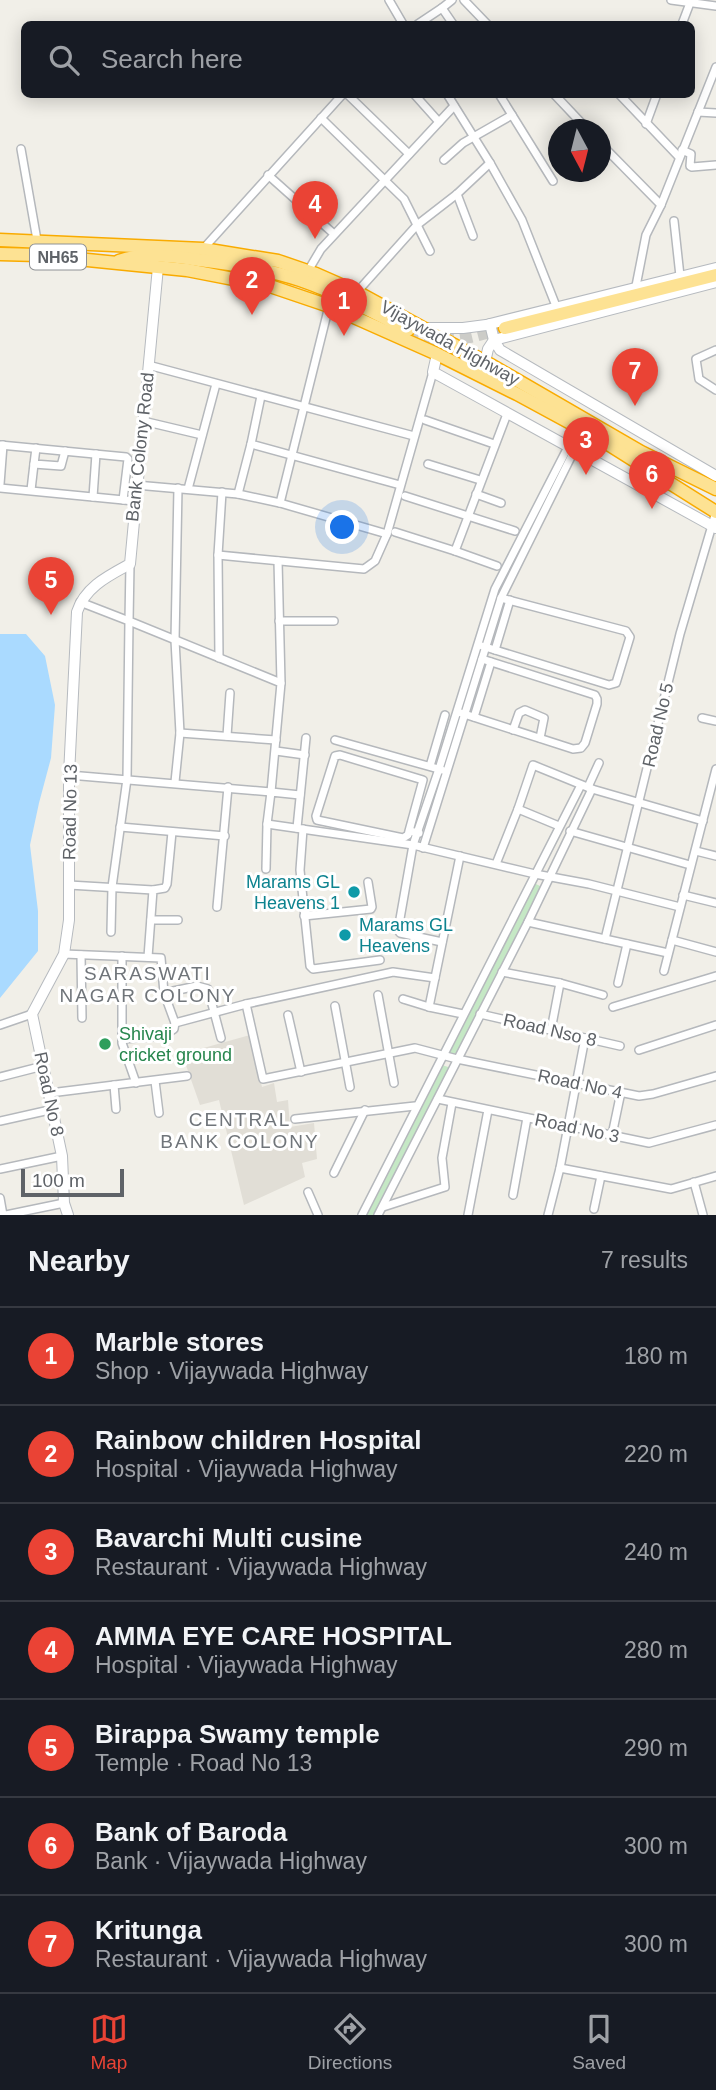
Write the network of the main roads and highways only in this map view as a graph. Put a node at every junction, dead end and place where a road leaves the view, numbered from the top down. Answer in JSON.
{"nodes":[{"id":1,"x":0,"y":240,"type":"edge"},
{"id":2,"x":0,"y":254,"type":"edge"},
{"id":3,"x":115,"y":263,"type":"junction"},
{"id":4,"x":716,"y":275,"type":"edge"},
{"id":5,"x":505,"y":328,"type":"tunnel mouth"},
{"id":6,"x":408,"y":330,"type":"tunnel mouth"},
{"id":7,"x":716,"y":489,"type":"edge"},
{"id":8,"x":716,"y":512,"type":"edge"}],
"edges":[{"from":1,"to":7,"type":"highway","name":"Vijaywada Highway","number":"NH65"},
{"from":2,"to":3,"type":"highway","name":"Vijaywada Highway","number":"NH65"},
{"from":3,"to":6,"type":"highway"},
{"from":3,"to":8,"type":"highway","name":"Vijaywada Highway","number":"NH65"},
{"from":4,"to":5,"type":"highway"}]}
